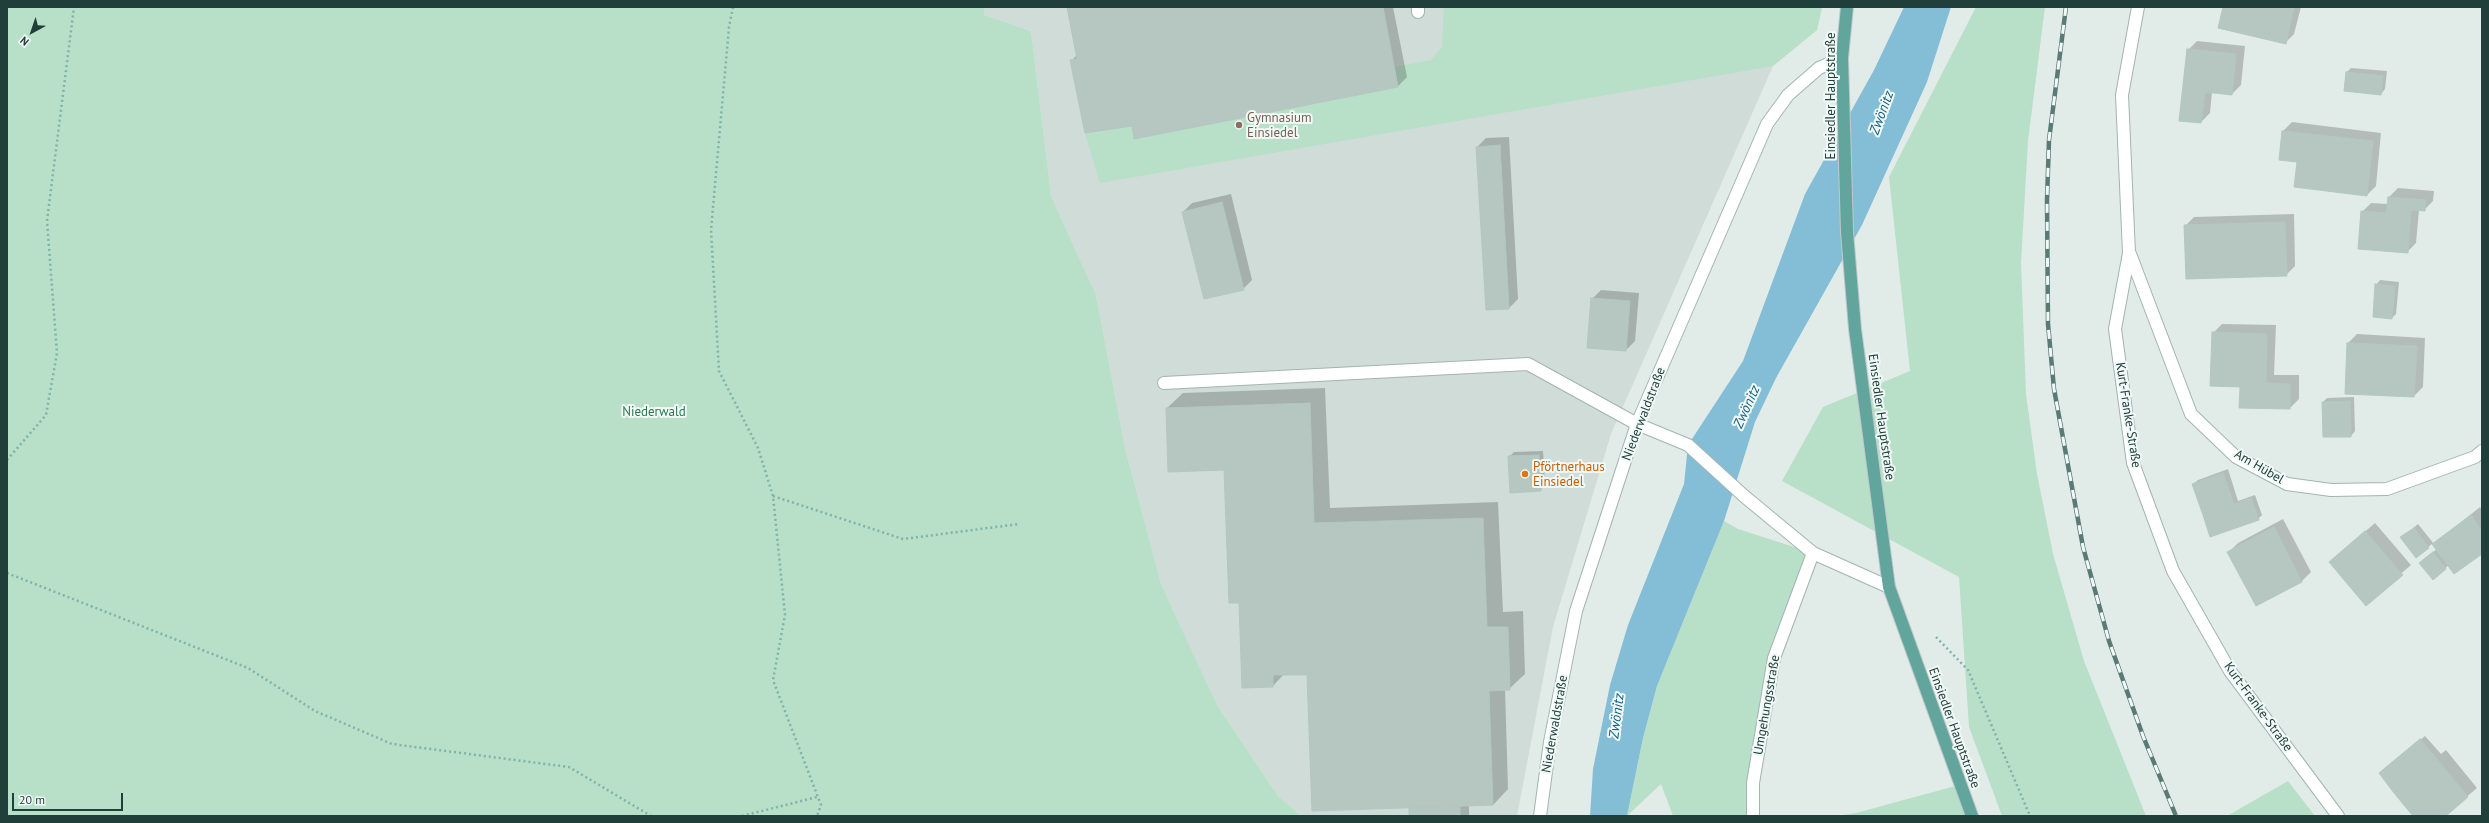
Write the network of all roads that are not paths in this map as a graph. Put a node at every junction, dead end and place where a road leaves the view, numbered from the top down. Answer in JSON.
{"nodes":[{"id":1,"x":1847,"y":7,"type":"edge"},
{"id":2,"x":2138,"y":7,"type":"edge"},
{"id":3,"x":1842,"y":58,"type":"junction"},
{"id":4,"x":2129,"y":253,"type":"junction"},
{"id":5,"x":1164,"y":383,"type":"dead end"},
{"id":6,"x":1637,"y":424,"type":"junction"},
{"id":7,"x":2482,"y":451,"type":"edge"},
{"id":8,"x":1812,"y":553,"type":"junction"},
{"id":9,"x":1889,"y":587,"type":"junction"},
{"id":10,"x":1540,"y":816,"type":"edge"},
{"id":11,"x":1753,"y":816,"type":"edge"},
{"id":12,"x":1972,"y":816,"type":"edge"},
{"id":13,"x":2338,"y":816,"type":"edge"}],
"edges":[{"from":1,"to":3,"type":"main road","name":"Einsiedler Hauptstraße"},
{"from":2,"to":4,"type":"street","name":"Kurt-Franke-Straße"},
{"from":3,"to":6,"type":"street","name":"Niederwaldstraße"},
{"from":3,"to":9,"type":"main road","name":"Einsiedler Hauptstraße"},
{"from":4,"to":7,"type":"street","name":"Am Hübel"},
{"from":4,"to":13,"type":"street","name":"Kurt-Franke-Straße"},
{"from":5,"to":6,"type":"street"},
{"from":6,"to":8,"type":"street"},
{"from":6,"to":10,"type":"street","name":"Niederwaldstraße"},
{"from":8,"to":9,"type":"street"},
{"from":8,"to":11,"type":"street","name":"Umgehungsstraße"},
{"from":9,"to":12,"type":"main road","name":"Einsiedler Hauptstraße"}]}
